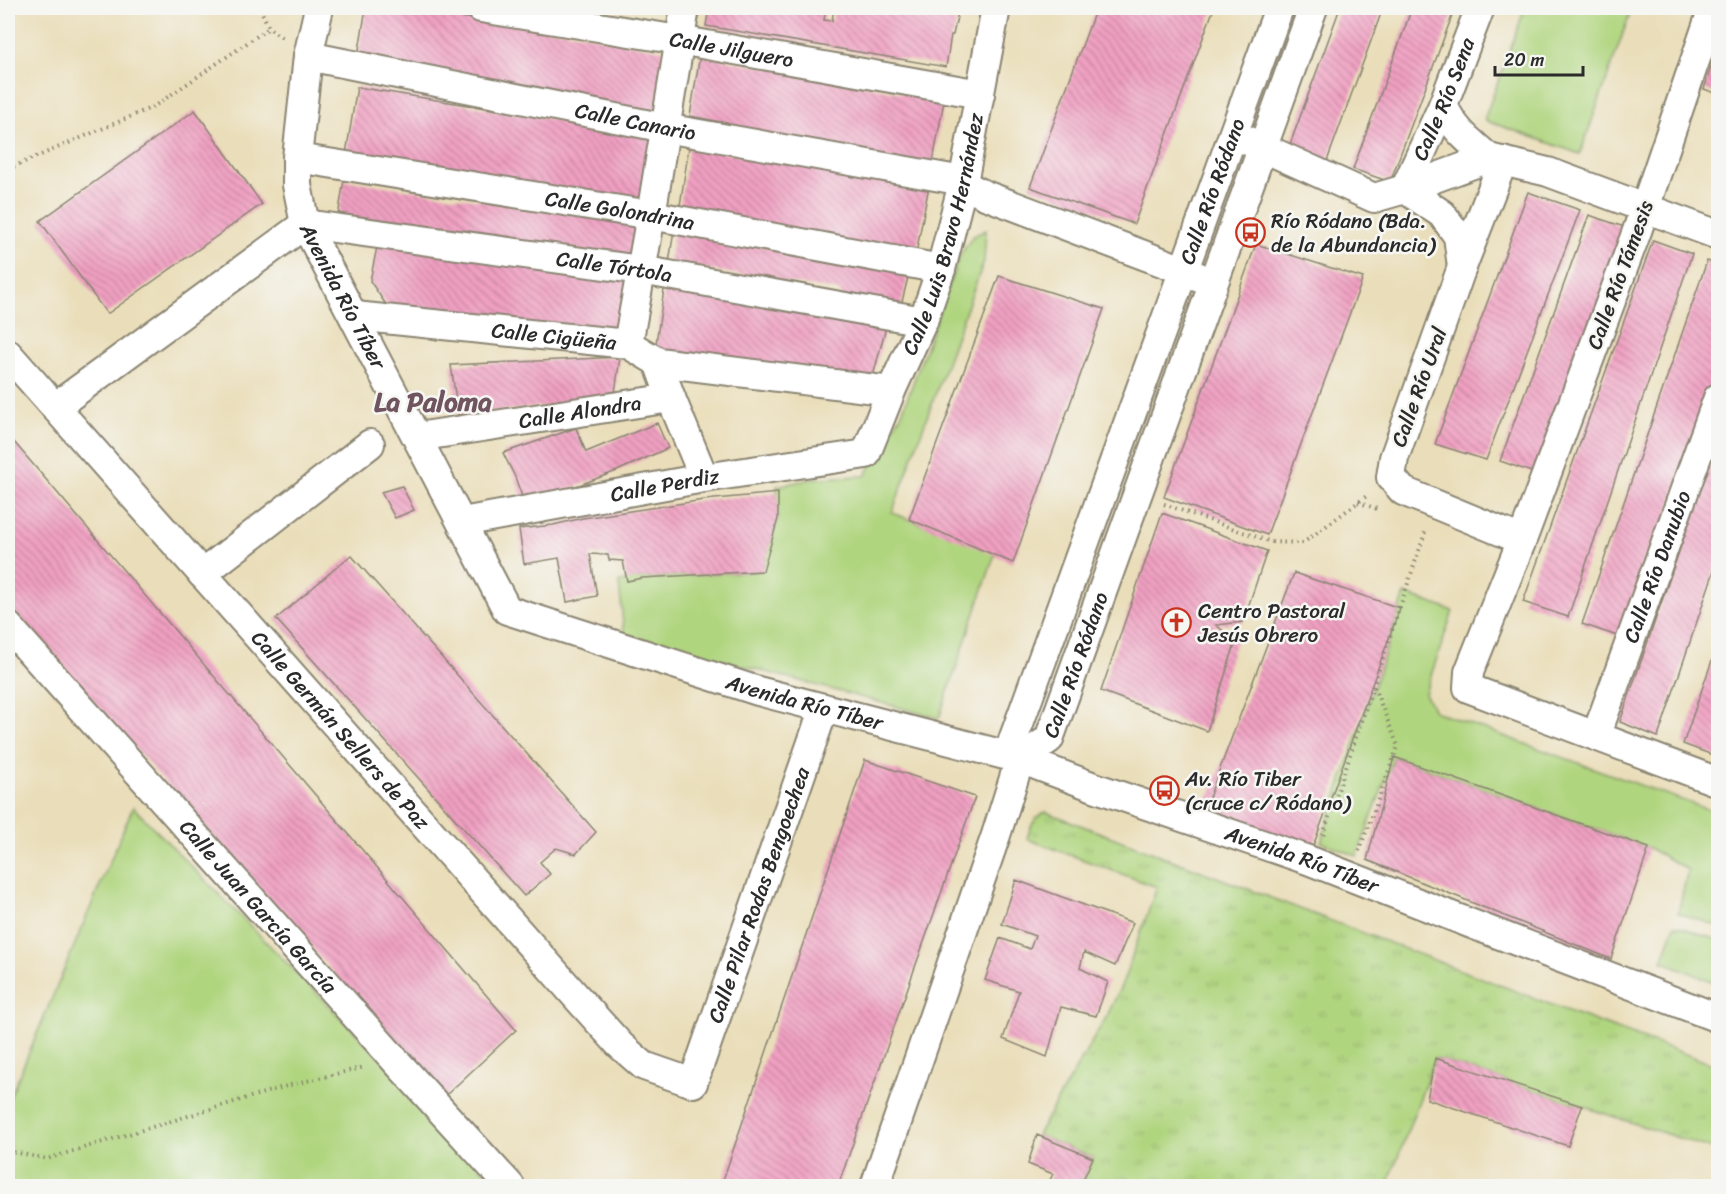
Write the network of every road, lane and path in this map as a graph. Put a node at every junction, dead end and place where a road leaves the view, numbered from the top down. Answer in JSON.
{"nodes":[{"id":1,"x":260,"y":8,"type":"edge"},
{"id":2,"x":319,"y":8,"type":"edge"},
{"id":3,"x":481,"y":8,"type":"edge"},
{"id":4,"x":685,"y":8,"type":"edge"},
{"id":5,"x":996,"y":8,"type":"edge"},
{"id":6,"x":1279,"y":8,"type":"edge"},
{"id":7,"x":1313,"y":8,"type":"edge"},
{"id":8,"x":1480,"y":8,"type":"edge"},
{"id":9,"x":1713,"y":8,"type":"edge"},
{"id":10,"x":679,"y":40,"type":"junction"},
{"id":11,"x":308,"y":56,"type":"junction"},
{"id":12,"x":980,"y":94,"type":"junction"},
{"id":13,"x":1443,"y":105,"type":"junction"},
{"id":14,"x":665,"y":128,"type":"junction"},
{"id":15,"x":1233,"y":135,"type":"junction"},
{"id":16,"x":1262,"y":148,"type":"junction"},
{"id":17,"x":297,"y":158,"type":"junction"},
{"id":18,"x":1496,"y":159,"type":"junction"},
{"id":19,"x":8,"y":169,"type":"edge"},
{"id":20,"x":963,"y":183,"type":"junction"},
{"id":21,"x":1405,"y":189,"type":"junction"},
{"id":22,"x":1645,"y":208,"type":"junction"},
{"id":23,"x":651,"y":215,"type":"junction"},
{"id":24,"x":305,"y":224,"type":"junction"},
{"id":25,"x":1719,"y":235,"type":"edge"},
{"id":26,"x":1462,"y":267,"type":"junction"},
{"id":27,"x":941,"y":269,"type":"junction"},
{"id":28,"x":641,"y":270,"type":"junction"},
{"id":29,"x":1184,"y":270,"type":"junction"},
{"id":30,"x":1213,"y":283,"type":"junction"},
{"id":31,"x":355,"y":316,"type":"junction"},
{"id":32,"x":923,"y":321,"type":"junction"},
{"id":33,"x":628,"y":344,"type":"junction"},
{"id":34,"x":8,"y":354,"type":"edge"},
{"id":35,"x":658,"y":362,"type":"junction"},
{"id":36,"x":891,"y":391,"type":"junction"},
{"id":37,"x":671,"y":398,"type":"junction"},
{"id":38,"x":1719,"y":398,"type":"edge"},
{"id":39,"x":55,"y":407,"type":"junction"},
{"id":40,"x":417,"y":437,"type":"junction"},
{"id":41,"x":370,"y":444,"type":"dead end"},
{"id":42,"x":867,"y":454,"type":"joint"},
{"id":43,"x":1391,"y":477,"type":"junction"},
{"id":44,"x":704,"y":478,"type":"junction"},
{"id":45,"x":1163,"y":503,"type":"dead end"},
{"id":46,"x":462,"y":522,"type":"junction"},
{"id":47,"x":1427,"y":528,"type":"dead end"},
{"id":48,"x":1522,"y":540,"type":"junction"},
{"id":49,"x":202,"y":574,"type":"junction"},
{"id":50,"x":8,"y":626,"type":"edge"},
{"id":51,"x":1374,"y":686,"type":"junction"},
{"id":52,"x":825,"y":708,"type":"junction"},
{"id":53,"x":1596,"y":736,"type":"junction"},
{"id":54,"x":1020,"y":759,"type":"junction"},
{"id":55,"x":1719,"y":782,"type":"edge"},
{"id":56,"x":1321,"y":842,"type":"dead end"},
{"id":57,"x":1357,"y":856,"type":"dead end"},
{"id":58,"x":1719,"y":1018,"type":"edge"},
{"id":59,"x":395,"y":1060,"type":"junction"},
{"id":60,"x":693,"y":1083,"type":"joint"},
{"id":61,"x":8,"y":1151,"type":"edge"},
{"id":62,"x":510,"y":1186,"type":"edge"},
{"id":63,"x":875,"y":1186,"type":"edge"}],
"edges":[{"from":1,"to":19,"type":"path"},
{"from":2,"to":11,"type":"street","name":"Avenida Río Tíber"},
{"from":3,"to":10,"type":"street","name":"Calle Jilguero"},
{"from":4,"to":10,"type":"street"},
{"from":5,"to":12,"type":"street","name":"Calle Luis Bravo Hernández"},
{"from":6,"to":15,"type":"street","name":"Calle Río Ródano"},
{"from":7,"to":16,"type":"street","name":"Calle Río Ródano"},
{"from":8,"to":13,"type":"street","name":"Calle Río Sena"},
{"from":9,"to":22,"type":"street","name":"Calle Río Támesis"},
{"from":10,"to":12,"type":"street","name":"Calle Jilguero"},
{"from":10,"to":14,"type":"street"},
{"from":11,"to":14,"type":"street","name":"Calle Canario"},
{"from":11,"to":17,"type":"street","name":"Avenida Río Tíber"},
{"from":12,"to":20,"type":"street","name":"Calle Luis Bravo Hernández"},
{"from":13,"to":18,"type":"street"},
{"from":13,"to":21,"type":"street","name":"Calle Río Sena"},
{"from":14,"to":20,"type":"street","name":"Calle Canario"},
{"from":14,"to":23,"type":"street"},
{"from":15,"to":16,"type":"street"},
{"from":15,"to":29,"type":"street","name":"Calle Río Ródano"},
{"from":16,"to":21,"type":"street"},
{"from":16,"to":30,"type":"street","name":"Calle Río Ródano"},
{"from":17,"to":23,"type":"street","name":"Calle Golondrina"},
{"from":17,"to":24,"type":"street","name":"Avenida Río Tíber"},
{"from":18,"to":21,"type":"street"},
{"from":18,"to":22,"type":"street"},
{"from":18,"to":26,"type":"street","name":"Calle Río Ural"},
{"from":20,"to":27,"type":"street","name":"Calle Luis Bravo Hernández"},
{"from":20,"to":29,"type":"street","name":"Calle Canario"},
{"from":21,"to":26,"type":"street"},
{"from":22,"to":25,"type":"street"},
{"from":22,"to":48,"type":"street","name":"Calle Río Támesis"},
{"from":23,"to":27,"type":"street","name":"Calle Golondrina"},
{"from":23,"to":28,"type":"street"},
{"from":24,"to":28,"type":"street","name":"Calle Tórtola"},
{"from":24,"to":31,"type":"street","name":"Avenida Río Tíber"},
{"from":24,"to":39,"type":"street"},
{"from":26,"to":43,"type":"street","name":"Calle Río Ural"},
{"from":27,"to":32,"type":"street","name":"Calle Luis Bravo Hernández"},
{"from":28,"to":32,"type":"street","name":"Calle Tórtola"},
{"from":28,"to":33,"type":"street"},
{"from":29,"to":30,"type":"street","name":"Calle Canario"},
{"from":29,"to":54,"type":"street","name":"Calle Río Ródano"},
{"from":30,"to":54,"type":"street","name":"Calle Río Ródano"},
{"from":31,"to":33,"type":"street","name":"Calle Cigüeña"},
{"from":31,"to":40,"type":"street","name":"Avenida Río Tíber"},
{"from":32,"to":36,"type":"street","name":"Calle Luis Bravo Hernández"},
{"from":33,"to":35,"type":"street","name":"Calle Cigüeña"},
{"from":34,"to":39,"type":"street","name":"Calle Germán Sellers de Paz"},
{"from":35,"to":36,"type":"street","name":"Calle Cigüeña"},
{"from":35,"to":37,"type":"street","name":"Calle Alondra"},
{"from":36,"to":42,"type":"street","name":"Calle Luis Bravo Hernández"},
{"from":37,"to":40,"type":"street","name":"Calle Alondra"},
{"from":37,"to":44,"type":"street"},
{"from":38,"to":53,"type":"street","name":"Calle Río Danubio"},
{"from":39,"to":49,"type":"street","name":"Calle Germán Sellers de Paz"},
{"from":40,"to":46,"type":"street","name":"Avenida Río Tíber"},
{"from":41,"to":49,"type":"street"},
{"from":42,"to":44,"type":"street","name":"Calle Perdiz"},
{"from":43,"to":45,"type":"path"},
{"from":43,"to":48,"type":"street"},
{"from":44,"to":46,"type":"street","name":"Calle Perdiz"},
{"from":46,"to":52,"type":"street","name":"Avenida Río Tíber"},
{"from":47,"to":51,"type":"path"},
{"from":48,"to":53,"type":"street","name":"Calle Río Támesis"},
{"from":49,"to":60,"type":"street","name":"Calle Germán Sellers de Paz"},
{"from":50,"to":59,"type":"street","name":"Calle Juan García García"},
{"from":51,"to":56,"type":"path"},
{"from":51,"to":57,"type":"path"},
{"from":52,"to":54,"type":"street","name":"Avenida Río Tíber"},
{"from":52,"to":60,"type":"street","name":"Calle Pilar Rodas Bengoechea"},
{"from":53,"to":55,"type":"street"},
{"from":54,"to":58,"type":"street","name":"Avenida Río Tíber"},
{"from":54,"to":63,"type":"street"},
{"from":59,"to":61,"type":"path"},
{"from":59,"to":62,"type":"street","name":"Calle Juan García García"}]}
